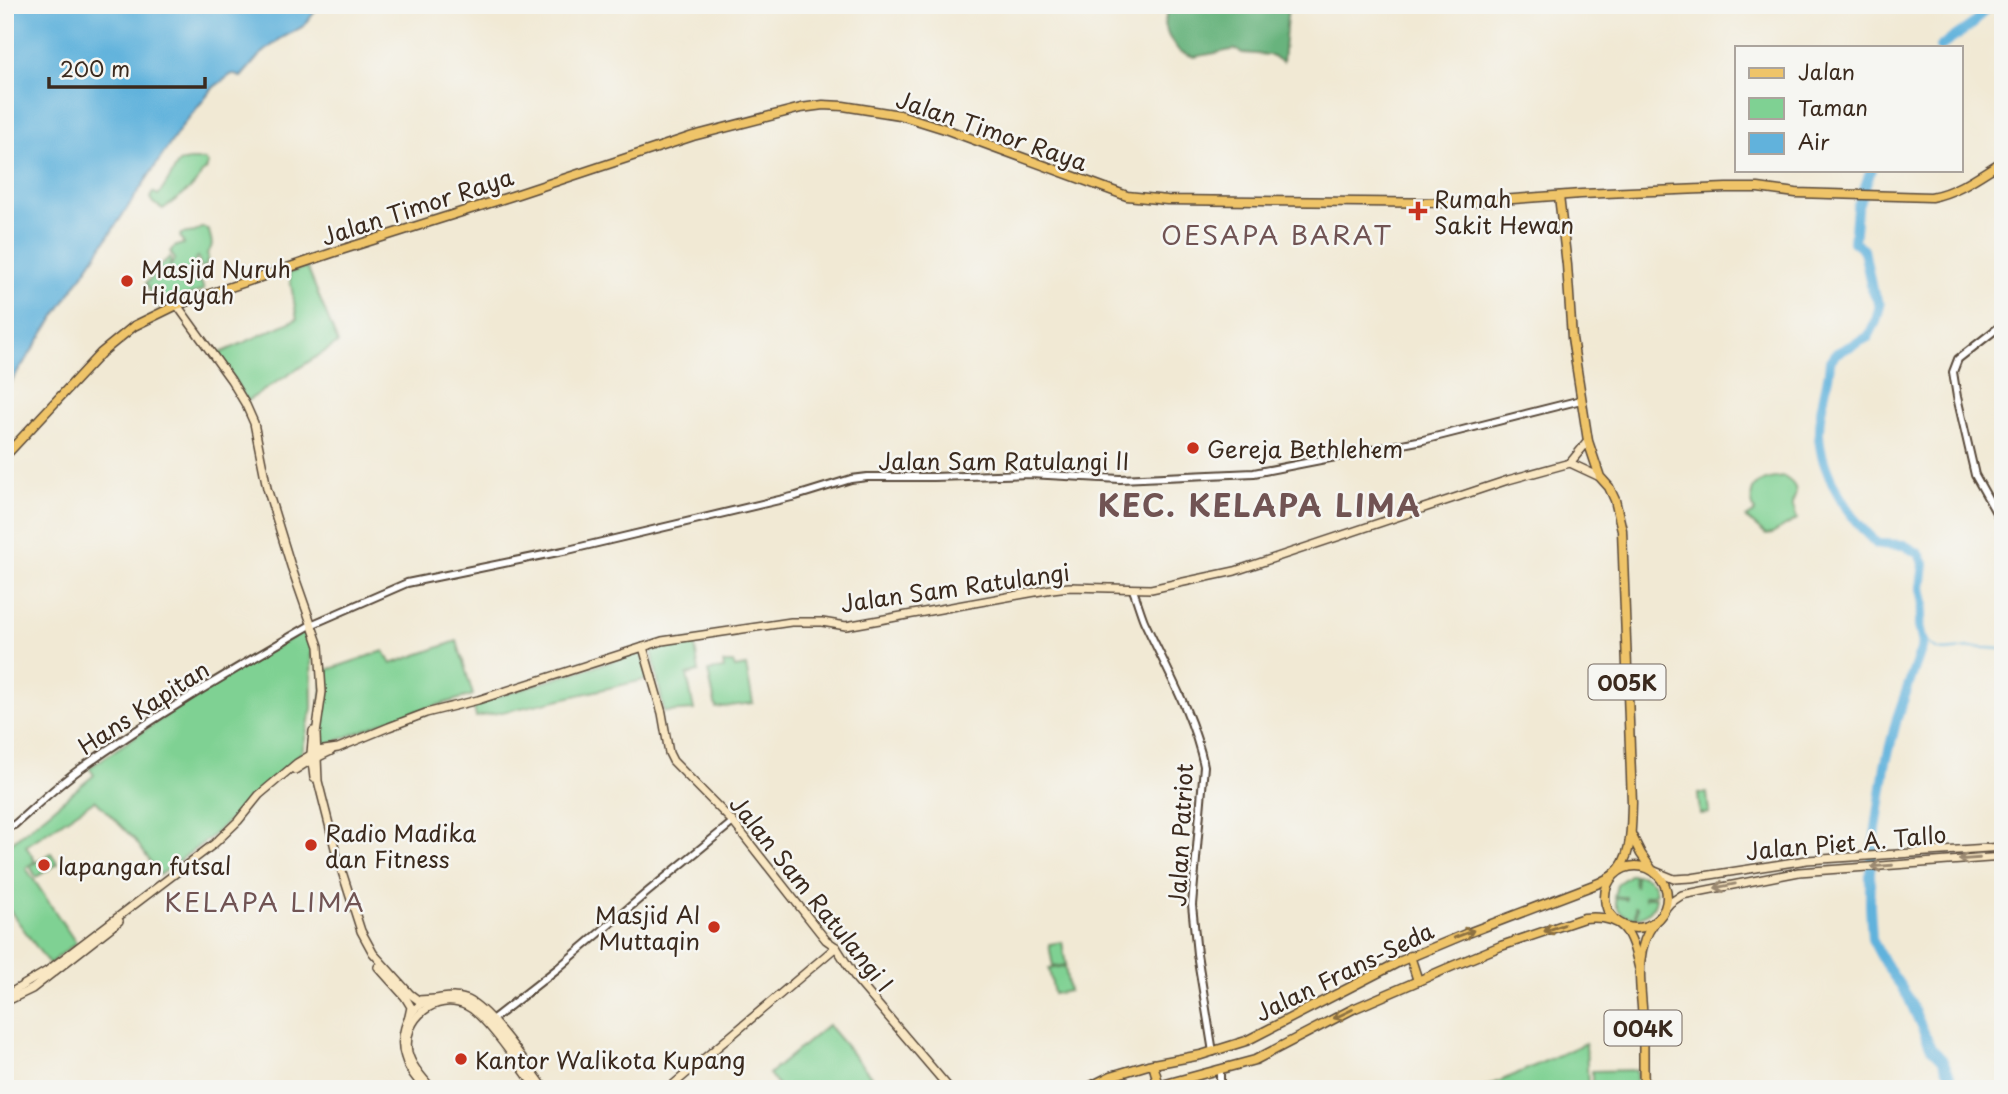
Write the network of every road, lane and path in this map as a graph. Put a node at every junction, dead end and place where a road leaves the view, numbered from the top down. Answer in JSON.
{"nodes":[{"id":1,"x":2003,"y":160,"type":"edge"},
{"id":2,"x":1559,"y":196,"type":"junction"},
{"id":3,"x":177,"y":305,"type":"junction"},
{"id":4,"x":2003,"y":324,"type":"edge"},
{"id":5,"x":1581,"y":400,"type":"junction"},
{"id":6,"x":1588,"y":441,"type":"junction"},
{"id":7,"x":5,"y":456,"type":"edge"},
{"id":8,"x":1570,"y":463,"type":"junction"},
{"id":9,"x":1600,"y":477,"type":"junction"},
{"id":10,"x":2003,"y":525,"type":"edge"},
{"id":11,"x":1133,"y":590,"type":"junction"},
{"id":12,"x":311,"y":625,"type":"junction"},
{"id":13,"x":643,"y":647,"type":"junction"},
{"id":14,"x":315,"y":758,"type":"junction"},
{"id":15,"x":733,"y":822,"type":"junction"},
{"id":16,"x":5,"y":828,"type":"edge"},
{"id":17,"x":1631,"y":834,"type":"junction"},
{"id":18,"x":2003,"y":847,"type":"edge"},
{"id":19,"x":2003,"y":857,"type":"edge"},
{"id":20,"x":1652,"y":870,"type":"junction"},
{"id":21,"x":1616,"y":873,"type":"junction"},
{"id":22,"x":1660,"y":915,"type":"junction"},
{"id":23,"x":1620,"y":923,"type":"junction"},
{"id":24,"x":836,"y":947,"type":"junction"},
{"id":25,"x":1410,"y":956,"type":"junction"},
{"id":26,"x":1639,"y":967,"type":"junction"},
{"id":27,"x":1418,"y":981,"type":"junction"},
{"id":28,"x":30,"y":986,"type":"junction"},
{"id":29,"x":5,"y":996,"type":"edge"},
{"id":30,"x":435,"y":999,"type":"junction"},
{"id":31,"x":5,"y":1002,"type":"edge"},
{"id":32,"x":408,"y":1021,"type":"junction"},
{"id":33,"x":489,"y":1022,"type":"junction"},
{"id":34,"x":1213,"y":1052,"type":"junction"},
{"id":35,"x":1153,"y":1064,"type":"junction"},
{"id":36,"x":1220,"y":1070,"type":"junction"},
{"id":37,"x":527,"y":1071,"type":"junction"},
{"id":38,"x":1159,"y":1086,"type":"junction"},
{"id":39,"x":425,"y":1089,"type":"edge"},
{"id":40,"x":432,"y":1089,"type":"edge"},
{"id":41,"x":537,"y":1089,"type":"edge"},
{"id":42,"x":545,"y":1089,"type":"edge"},
{"id":43,"x":668,"y":1089,"type":"edge"},
{"id":44,"x":950,"y":1089,"type":"edge"},
{"id":45,"x":1085,"y":1089,"type":"edge"},
{"id":46,"x":1147,"y":1089,"type":"edge"},
{"id":47,"x":1220,"y":1089,"type":"edge"},
{"id":48,"x":1644,"y":1089,"type":"edge"}],
"edges":[{"from":1,"to":2,"type":"main road","name":"Jalan Timor Raya"},
{"from":2,"to":3,"type":"main road","name":"Jalan Timor Raya"},
{"from":2,"to":5,"type":"main road","number":"005K"},
{"from":3,"to":7,"type":"main road","name":"Jalan Timor Raya"},
{"from":3,"to":12,"type":"main road"},
{"from":4,"to":10,"type":"street"},
{"from":5,"to":6,"type":"main road","number":"005K"},
{"from":5,"to":12,"type":"street","name":"Jalan Sam Ratulangi II"},
{"from":6,"to":8,"type":"main road"},
{"from":6,"to":9,"type":"main road","number":"005K"},
{"from":8,"to":9,"type":"main road"},
{"from":8,"to":11,"type":"main road","name":"Jalan Sam Ratulangi"},
{"from":9,"to":17,"type":"main road","number":"005K"},
{"from":11,"to":13,"type":"main road","name":"Jalan Sam Ratulangi"},
{"from":11,"to":34,"type":"street","name":"Jalan Patriot"},
{"from":12,"to":14,"type":"main road"},
{"from":12,"to":16,"type":"street","name":"Hans Kapitan"},
{"from":13,"to":14,"type":"main road","name":"Jalan Sam Ratulangi"},
{"from":13,"to":15,"type":"main road","name":"Jalan Sam Ratulangi I"},
{"from":14,"to":28,"type":"main road"},
{"from":14,"to":30,"type":"main road"},
{"from":14,"to":32,"type":"main road"},
{"from":15,"to":24,"type":"main road","name":"Jalan Sam Ratulangi I"},
{"from":15,"to":33,"type":"street"},
{"from":17,"to":20,"type":"main road"},
{"from":17,"to":21,"type":"main road","number":"005K"},
{"from":18,"to":20,"type":"main road","name":"Jalan Piet A. Tallo"},
{"from":19,"to":22,"type":"main road","name":"Jalan Piet A. Tallo","one_way":true},
{"from":20,"to":21,"type":"main road"},
{"from":20,"to":22,"type":"main road"},
{"from":21,"to":23,"type":"main road"},
{"from":25,"to":21,"type":"main road","name":"Jalan Frans-Seda","one_way":true},
{"from":22,"to":23,"type":"main road"},
{"from":22,"to":26,"type":"main road","number":"004K"},
{"from":23,"to":26,"type":"main road","number":"004K"},
{"from":23,"to":27,"type":"main road","name":"Jalan Frans-Seda","one_way":true},
{"from":24,"to":43,"type":"main road"},
{"from":24,"to":44,"type":"main road","name":"Jalan Sam Ratulangi I"},
{"from":25,"to":27,"type":"main road"},
{"from":25,"to":34,"type":"main road","name":"Jalan Frans-Seda"},
{"from":26,"to":48,"type":"main road","number":"004K"},
{"from":27,"to":36,"type":"main road","name":"Jalan Frans-Seda","one_way":true},
{"from":28,"to":29,"type":"main road"},
{"from":28,"to":31,"type":"main road"},
{"from":30,"to":32,"type":"main road"},
{"from":30,"to":33,"type":"main road"},
{"from":32,"to":39,"type":"main road"},
{"from":33,"to":37,"type":"main road"},
{"from":33,"to":40,"type":"main road"},
{"from":34,"to":35,"type":"main road","name":"Jalan Frans-Seda"},
{"from":35,"to":38,"type":"main road"},
{"from":35,"to":45,"type":"main road","name":"Jalan Frans-Seda"},
{"from":36,"to":38,"type":"main road","name":"Jalan Frans-Seda"},
{"from":36,"to":47,"type":"street"},
{"from":37,"to":41,"type":"main road"},
{"from":37,"to":42,"type":"main road"},
{"from":38,"to":46,"type":"main road","name":"Jalan Frans-Seda"}]}
